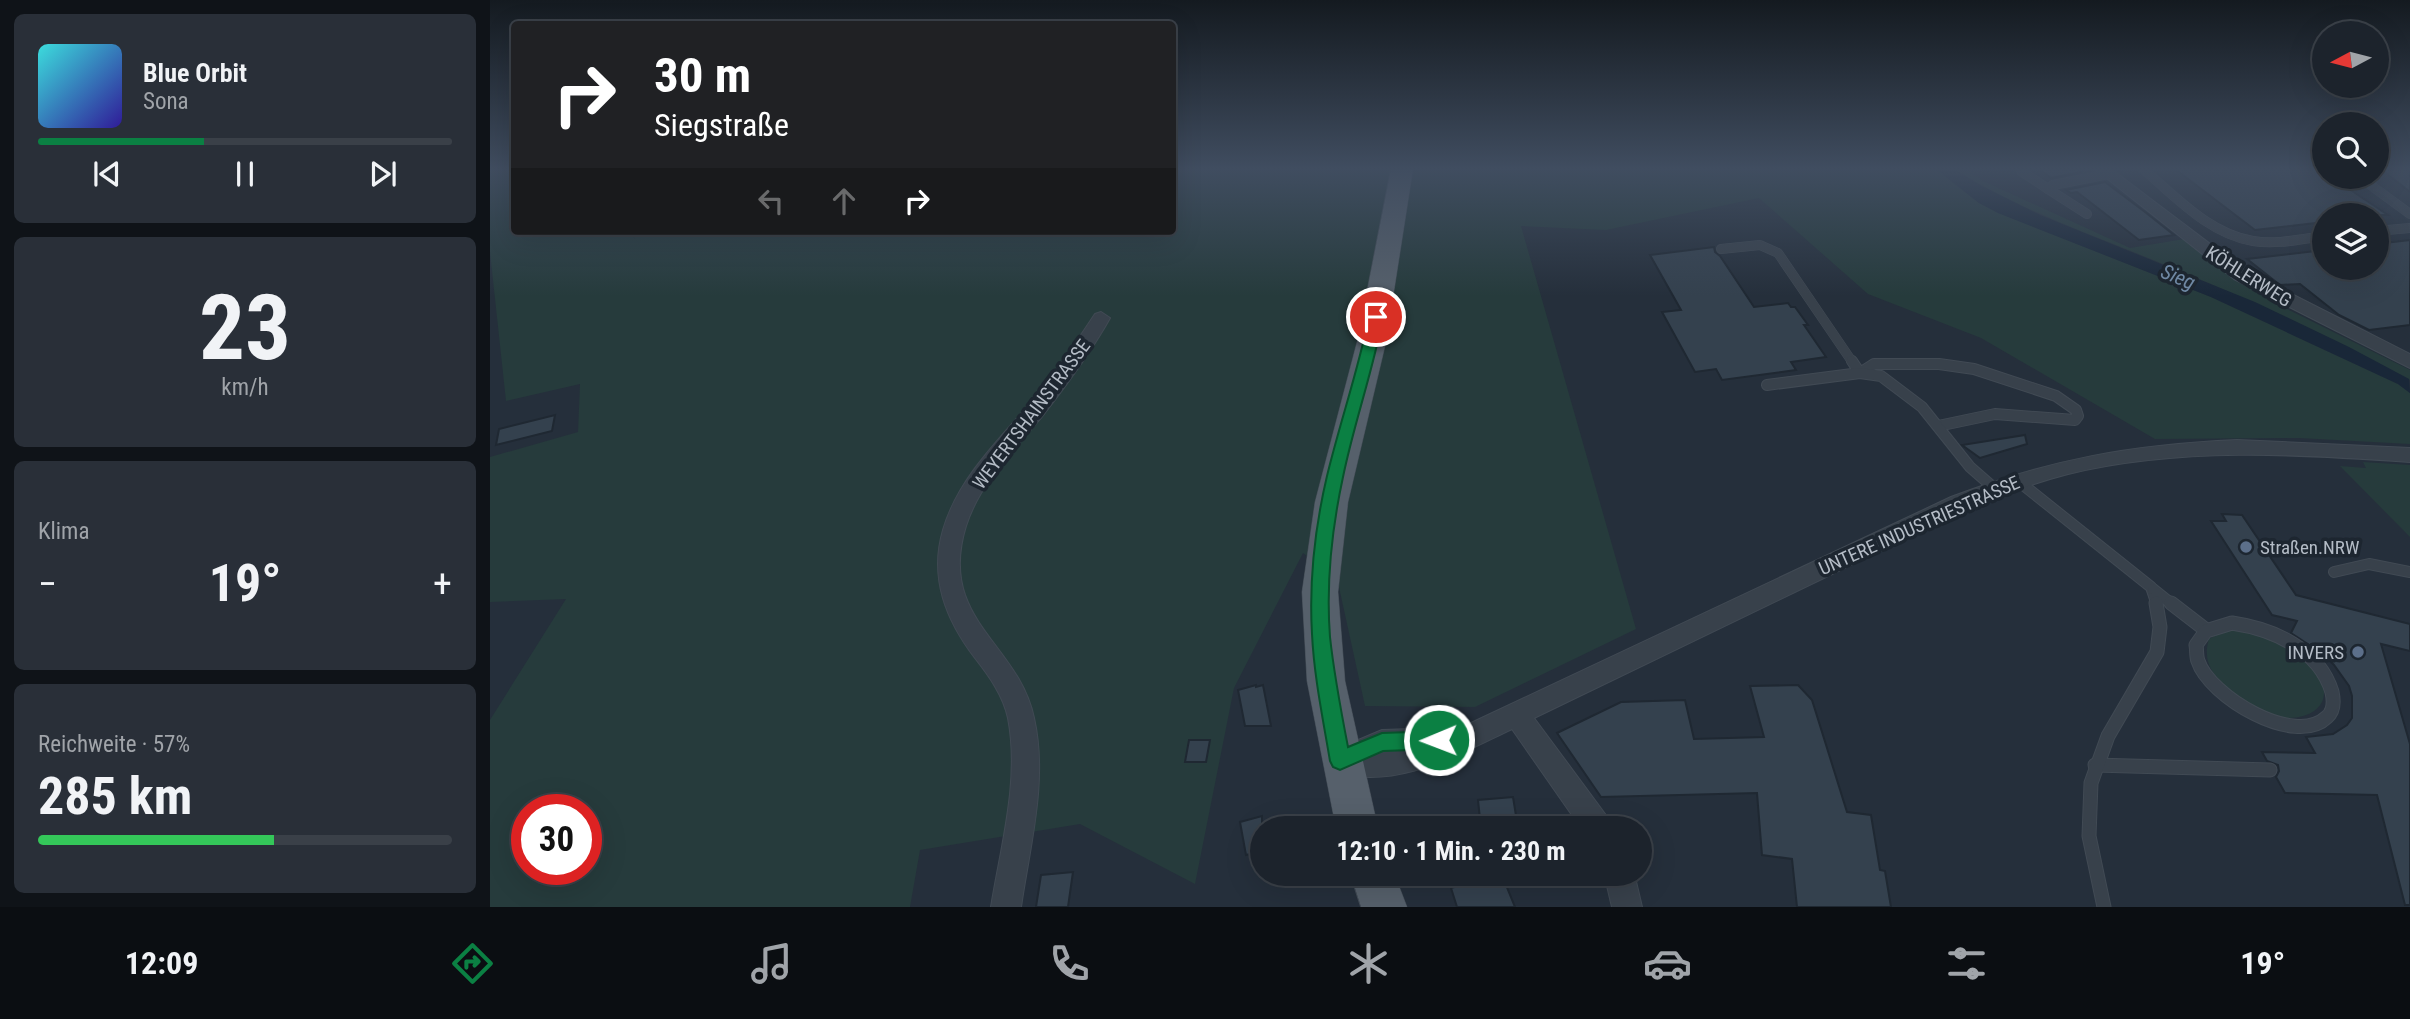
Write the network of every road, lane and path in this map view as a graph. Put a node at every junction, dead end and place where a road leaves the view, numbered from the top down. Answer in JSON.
{"nodes":[{"id":1,"x":1394,"y":211,"type":"edge"},
{"id":2,"x":2083,"y":211,"type":"edge"},
{"id":3,"x":2157,"y":211,"type":"edge"},
{"id":4,"x":2196,"y":211,"type":"edge"},
{"id":5,"x":2087,"y":214,"type":"dead end"},
{"id":6,"x":2410,"y":228,"type":"edge"},
{"id":7,"x":2389,"y":230,"type":"edge"},
{"id":8,"x":2312,"y":237,"type":"edge"},
{"id":9,"x":1721,"y":249,"type":"dead end"},
{"id":10,"x":1101,"y":318,"type":"dead end"},
{"id":11,"x":2410,"y":362,"type":"edge"},
{"id":12,"x":1860,"y":373,"type":"junction"},
{"id":13,"x":1767,"y":386,"type":"dead end"},
{"id":14,"x":1938,"y":426,"type":"junction"},
{"id":15,"x":2410,"y":455,"type":"edge"},
{"id":16,"x":2017,"y":480,"type":"junction"},
{"id":17,"x":1994,"y":488,"type":"junction"},
{"id":18,"x":2334,"y":572,"type":"dead end"},
{"id":19,"x":2410,"y":572,"type":"edge"},
{"id":20,"x":2151,"y":587,"type":"junction"},
{"id":21,"x":2206,"y":631,"type":"junction"},
{"id":22,"x":1516,"y":714,"type":"junction"},
{"id":23,"x":1340,"y":761,"type":"junction"},
{"id":24,"x":2095,"y":765,"type":"junction"},
{"id":25,"x":2270,"y":770,"type":"dead end"},
{"id":26,"x":1354,"y":816,"type":"edge"},
{"id":27,"x":1589,"y":816,"type":"edge"},
{"id":28,"x":1377,"y":886,"type":"edge"},
{"id":29,"x":1622,"y":886,"type":"edge"},
{"id":30,"x":1006,"y":907,"type":"edge"},
{"id":31,"x":1384,"y":907,"type":"edge"},
{"id":32,"x":1627,"y":907,"type":"edge"},
{"id":33,"x":2104,"y":907,"type":"edge"}],
"edges":[{"from":1,"to":23,"type":"main road"},
{"from":2,"to":5,"type":"lane"},
{"from":3,"to":11,"type":"street","name":"KÖHLERWEG"},
{"from":4,"to":8,"type":"lane"},
{"from":6,"to":7,"type":"lane"},
{"from":9,"to":12,"type":"lane"},
{"from":10,"to":30,"type":"street","name":"WEYERTSHAINSTRASSE"},
{"from":12,"to":13,"type":"lane"},
{"from":12,"to":14,"type":"lane"},
{"from":12,"to":14,"type":"lane"},
{"from":14,"to":17,"type":"lane"},
{"from":15,"to":16,"type":"street","name":"UNTERE INDUSTRIESTRASSE"},
{"from":16,"to":17,"type":"street","name":"UNTERE INDUSTRIESTRASSE"},
{"from":16,"to":20,"type":"lane"},
{"from":17,"to":22,"type":"street","name":"UNTERE INDUSTRIESTRASSE"},
{"from":18,"to":19,"type":"lane"},
{"from":20,"to":21,"type":"lane"},
{"from":20,"to":24,"type":"lane"},
{"from":21,"to":21,"type":"lane"},
{"from":22,"to":23,"type":"street","name":"UNTERE INDUSTRIESTRASSE"},
{"from":22,"to":27,"type":"street"},
{"from":23,"to":26,"type":"main road"},
{"from":24,"to":25,"type":"lane"},
{"from":24,"to":33,"type":"lane"},
{"from":28,"to":31,"type":"main road"},
{"from":29,"to":32,"type":"street"}]}
